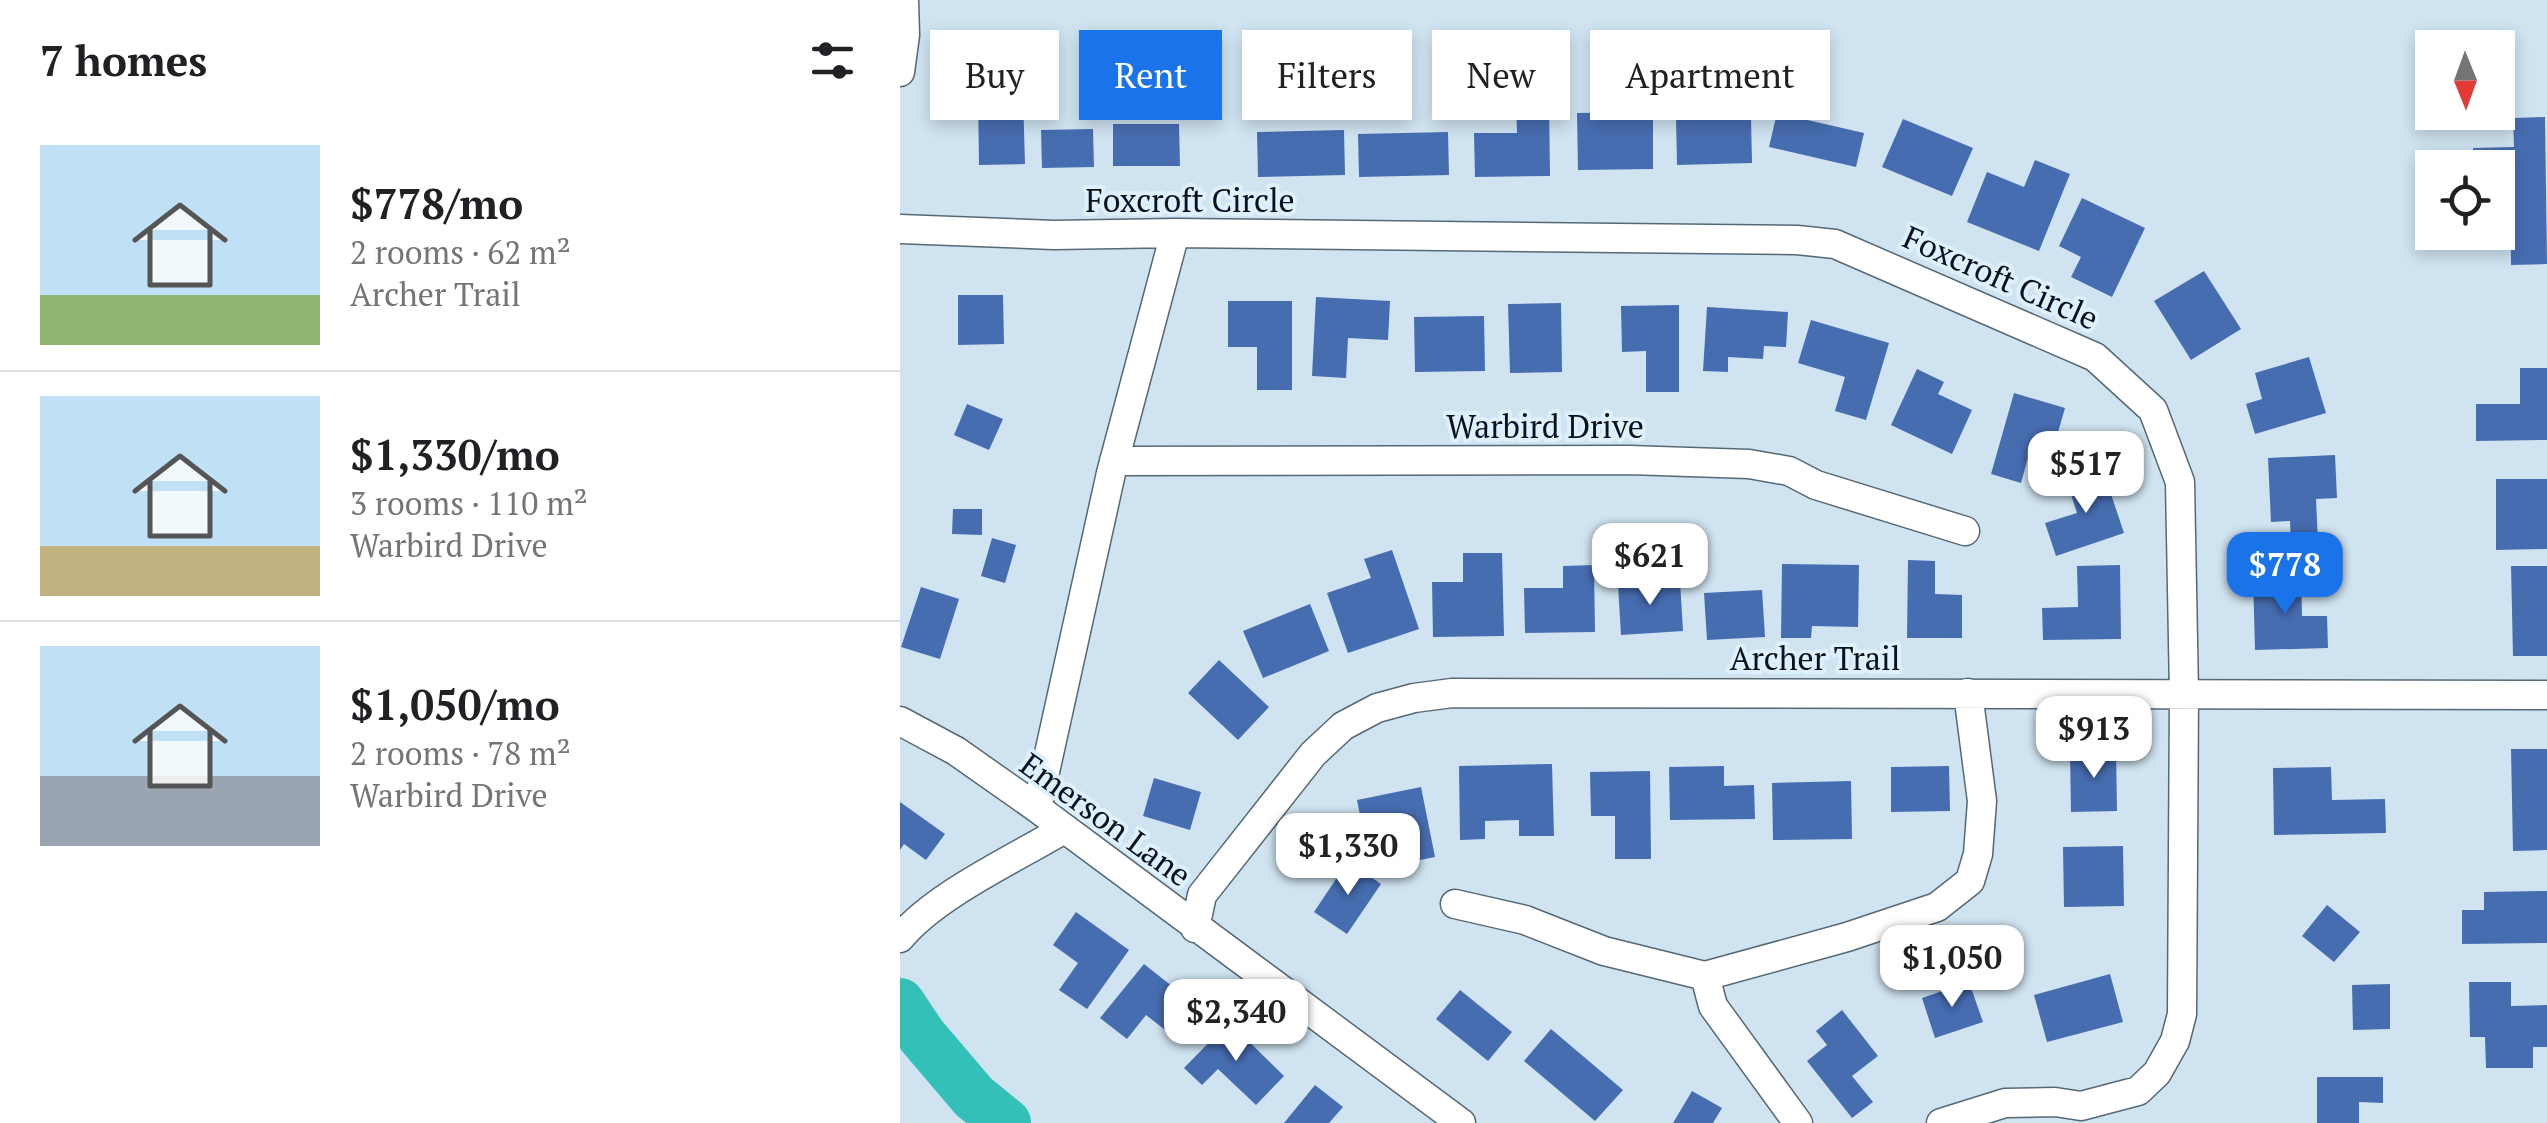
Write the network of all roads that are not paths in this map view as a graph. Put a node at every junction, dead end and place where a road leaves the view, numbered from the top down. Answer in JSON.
{"nodes":[{"id":1,"x":904,"y":0,"type":"edge"},
{"id":2,"x":900,"y":72,"type":"edge"},
{"id":3,"x":900,"y":230,"type":"edge"},
{"id":4,"x":1175,"y":233,"type":"junction"},
{"id":5,"x":1114,"y":460,"type":"junction"},
{"id":6,"x":1966,"y":531,"type":"dead end"},
{"id":7,"x":1968,"y":693,"type":"junction"},
{"id":8,"x":2184,"y":694,"type":"junction"},
{"id":9,"x":2547,"y":694,"type":"edge"},
{"id":10,"x":900,"y":721,"type":"edge"},
{"id":11,"x":1037,"y":808,"type":"junction"},
{"id":12,"x":1064,"y":829,"type":"junction"},
{"id":13,"x":1455,"y":904,"type":"dead end"},
{"id":14,"x":1194,"y":928,"type":"junction"},
{"id":15,"x":900,"y":938,"type":"edge"},
{"id":16,"x":1706,"y":976,"type":"junction"},
{"id":17,"x":1461,"y":1123,"type":"edge"},
{"id":18,"x":1798,"y":1123,"type":"edge"},
{"id":19,"x":1940,"y":1123,"type":"edge"}],
"edges":[{"from":1,"to":2,"type":"street"},
{"from":3,"to":4,"type":"street","name":"Foxcroft Circle"},
{"from":4,"to":5,"type":"street"},
{"from":4,"to":8,"type":"street","name":"Foxcroft Circle"},
{"from":5,"to":6,"type":"street","name":"Warbird Drive"},
{"from":5,"to":11,"type":"street"},
{"from":7,"to":8,"type":"street","name":"Archer Trail"},
{"from":7,"to":14,"type":"street","name":"Archer Trail"},
{"from":7,"to":16,"type":"street"},
{"from":8,"to":9,"type":"street","name":"Archer Trail"},
{"from":8,"to":19,"type":"street","name":"Foxcroft Circle"},
{"from":10,"to":11,"type":"street","name":"Emerson Lane"},
{"from":11,"to":12,"type":"street","name":"Emerson Lane"},
{"from":12,"to":14,"type":"street","name":"Emerson Lane"},
{"from":12,"to":15,"type":"street"},
{"from":13,"to":16,"type":"street"},
{"from":14,"to":17,"type":"street","name":"Emerson Lane"},
{"from":16,"to":18,"type":"street"}]}
